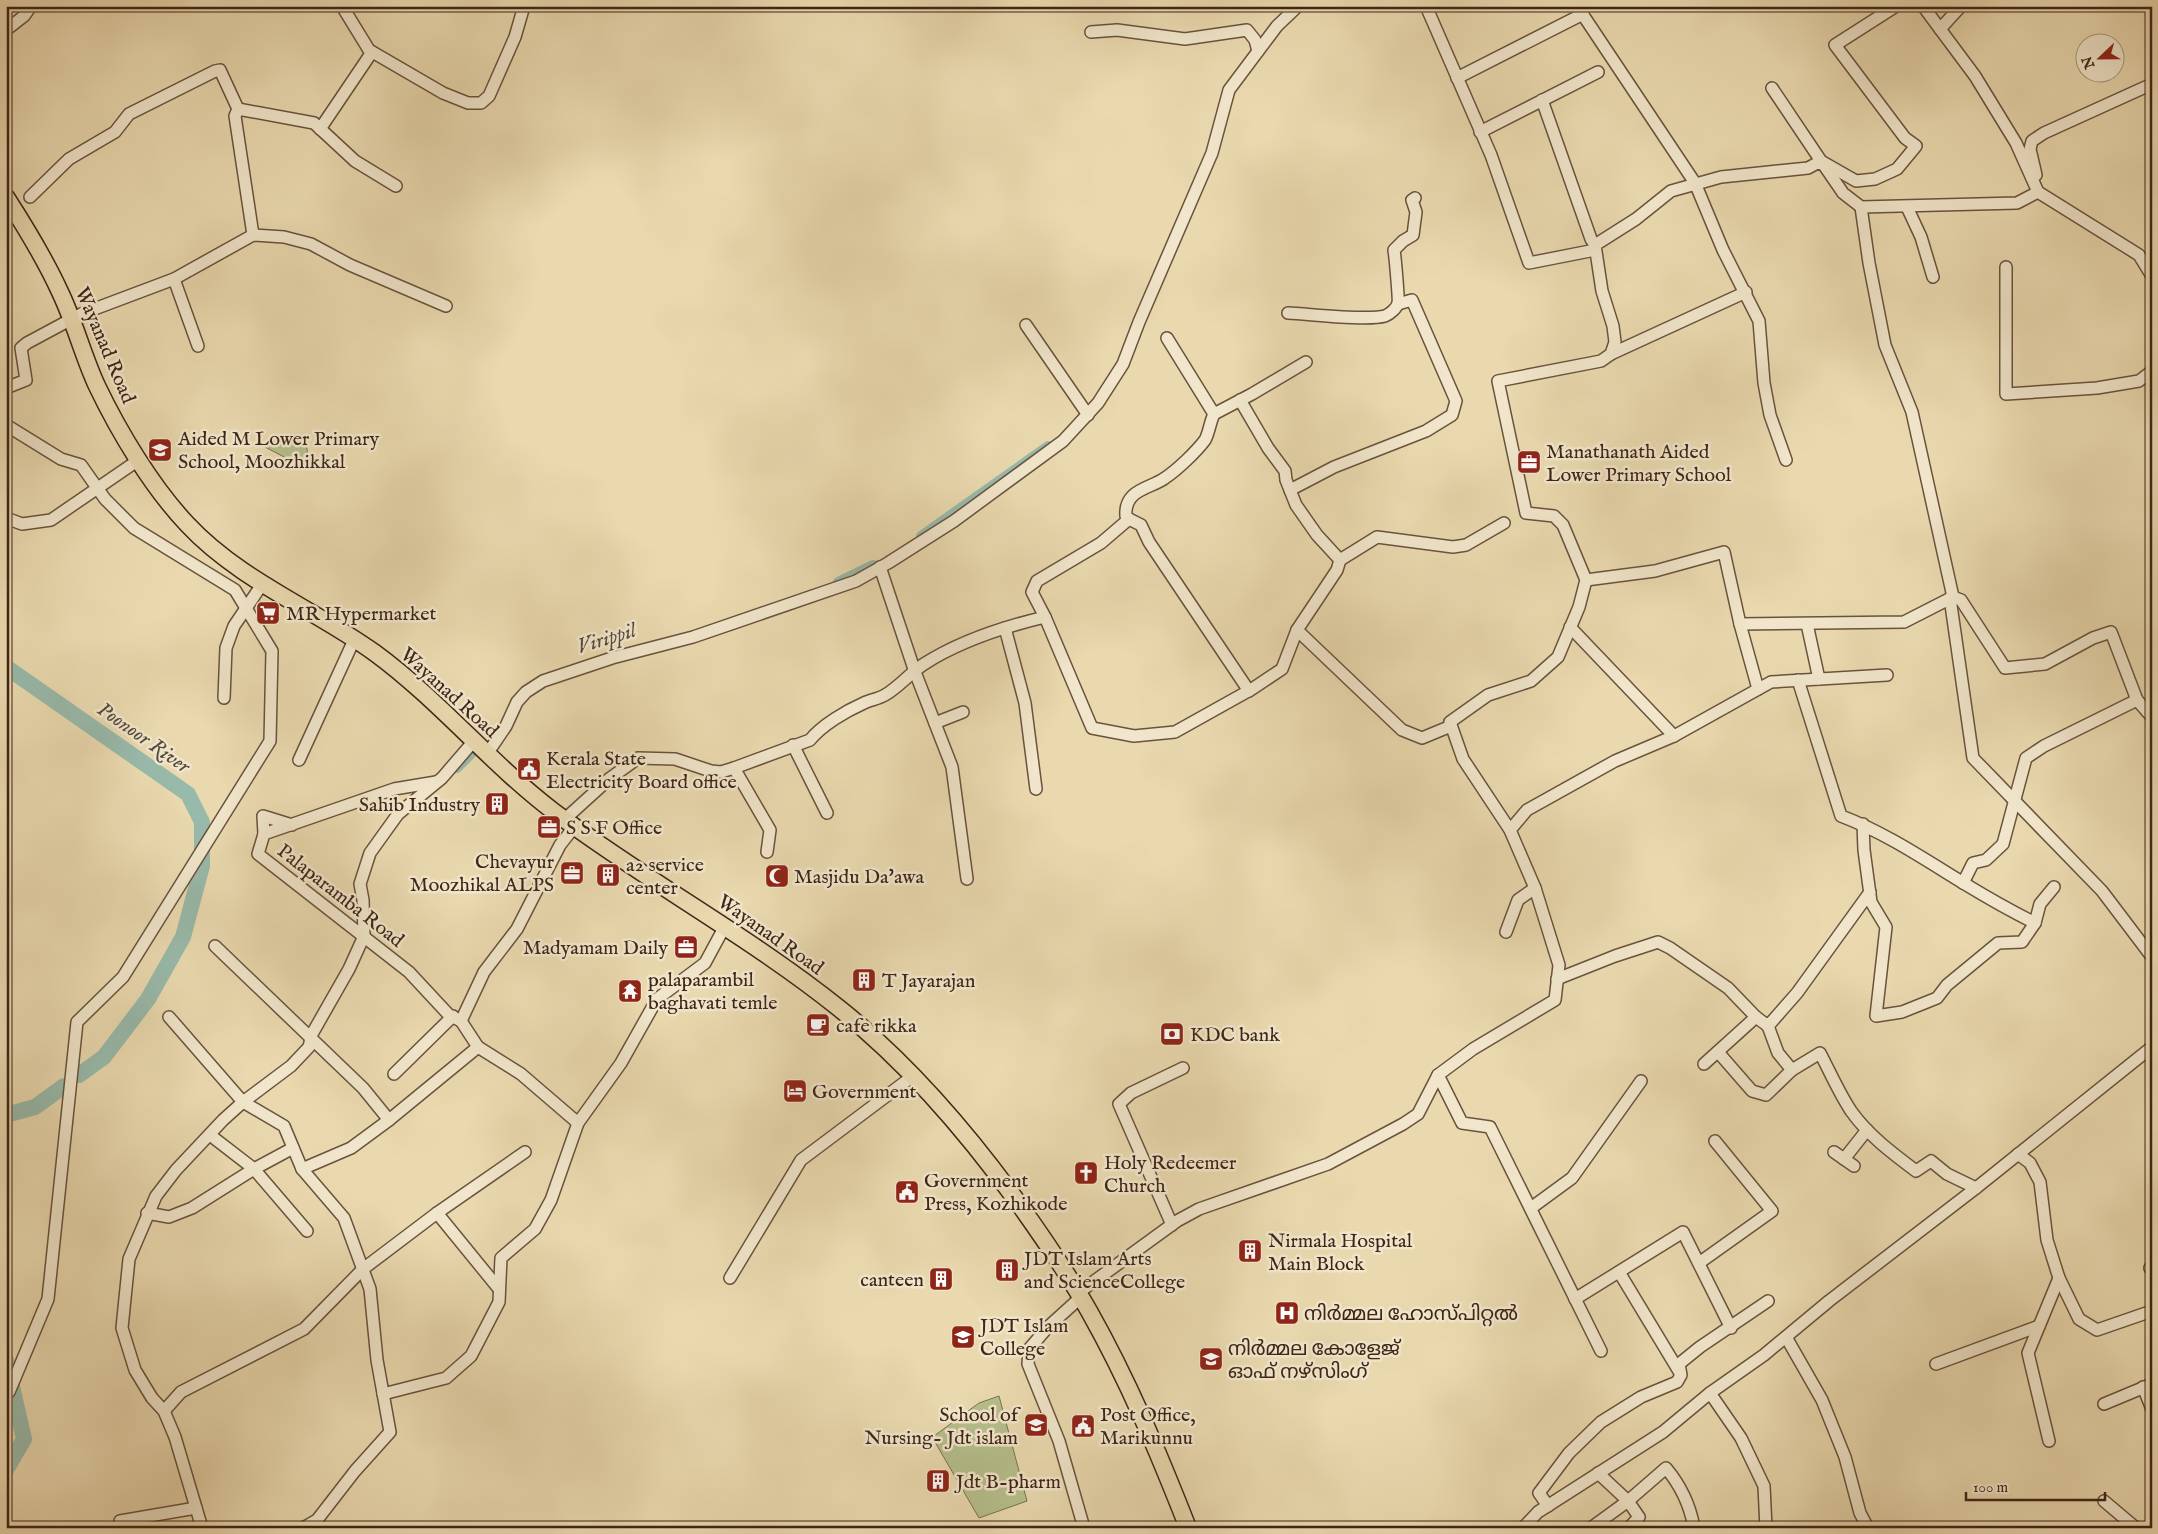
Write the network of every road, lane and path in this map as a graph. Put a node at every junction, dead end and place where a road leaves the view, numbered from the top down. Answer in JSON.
{"nodes":[{"id":1,"x":31,"y":6,"type":"edge"},
{"id":2,"x":342,"y":6,"type":"edge"},
{"id":3,"x":524,"y":6,"type":"edge"},
{"id":4,"x":1298,"y":6,"type":"edge"},
{"id":5,"x":1426,"y":6,"type":"edge"},
{"id":6,"x":1896,"y":6,"type":"edge"},
{"id":7,"x":1922,"y":6,"type":"edge"},
{"id":8,"x":1961,"y":6,"type":"edge"},
{"id":9,"x":1580,"y":10,"type":"edge"},
{"id":10,"x":1940,"y":29,"type":"junction"},
{"id":11,"x":6,"y":30,"type":"edge"},
{"id":12,"x":1092,"y":32,"type":"dead end"},
{"id":13,"x":1258,"y":51,"type":"junction"},
{"id":14,"x":372,"y":52,"type":"junction"},
{"id":15,"x":1598,"y":72,"type":"dead end"},
{"id":16,"x":1457,"y":78,"type":"junction"},
{"id":17,"x":2152,"y":84,"type":"edge"},
{"id":18,"x":1772,"y":88,"type":"dead end"},
{"id":19,"x":1542,"y":100,"type":"junction"},
{"id":20,"x":238,"y":110,"type":"junction"},
{"id":21,"x":320,"y":129,"type":"junction"},
{"id":22,"x":1480,"y":132,"type":"junction"},
{"id":23,"x":1820,"y":160,"type":"junction"},
{"id":24,"x":1695,"y":183,"type":"junction"},
{"id":25,"x":396,"y":186,"type":"dead end"},
{"id":26,"x":2038,"y":192,"type":"junction"},
{"id":27,"x":6,"y":196,"type":"edge"},
{"id":28,"x":30,"y":197,"type":"dead end"},
{"id":29,"x":1415,"y":198,"type":"dead end"},
{"id":30,"x":1907,"y":206,"type":"junction"},
{"id":31,"x":1861,"y":207,"type":"junction"},
{"id":32,"x":253,"y":235,"type":"junction"},
{"id":33,"x":1595,"y":248,"type":"junction"},
{"id":34,"x":2006,"y":267,"type":"dead end"},
{"id":35,"x":2152,"y":276,"type":"edge"},
{"id":36,"x":1933,"y":277,"type":"dead end"},
{"id":37,"x":174,"y":279,"type":"junction"},
{"id":38,"x":1746,"y":292,"type":"junction"},
{"id":39,"x":1398,"y":304,"type":"junction"},
{"id":40,"x":446,"y":306,"type":"dead end"},
{"id":41,"x":1288,"y":313,"type":"dead end"},
{"id":42,"x":72,"y":321,"type":"junction"},
{"id":43,"x":1026,"y":324,"type":"dead end"},
{"id":44,"x":1167,"y":338,"type":"dead end"},
{"id":45,"x":198,"y":346,"type":"dead end"},
{"id":46,"x":1611,"y":354,"type":"junction"},
{"id":47,"x":1306,"y":362,"type":"dead end"},
{"id":48,"x":2152,"y":371,"type":"edge"},
{"id":49,"x":6,"y":388,"type":"edge"},
{"id":50,"x":1240,"y":400,"type":"junction"},
{"id":51,"x":1214,"y":414,"type":"junction"},
{"id":52,"x":1088,"y":415,"type":"junction"},
{"id":53,"x":6,"y":425,"type":"edge"},
{"id":54,"x":140,"y":460,"type":"junction"},
{"id":55,"x":1786,"y":460,"type":"dead end"},
{"id":56,"x":97,"y":488,"type":"junction"},
{"id":57,"x":1290,"y":490,"type":"junction"},
{"id":58,"x":6,"y":518,"type":"edge"},
{"id":59,"x":1130,"y":519,"type":"junction"},
{"id":60,"x":1504,"y":523,"type":"dead end"},
{"id":61,"x":1340,"y":560,"type":"junction"},
{"id":62,"x":880,"y":567,"type":"junction"},
{"id":63,"x":1586,"y":580,"type":"junction"},
{"id":64,"x":263,"y":583,"type":"junction"},
{"id":65,"x":1952,"y":597,"type":"junction"},
{"id":66,"x":246,"y":607,"type":"junction"},
{"id":67,"x":1045,"y":617,"type":"junction"},
{"id":68,"x":1740,"y":624,"type":"junction"},
{"id":69,"x":1807,"y":624,"type":"junction"},
{"id":70,"x":1570,"y":627,"type":"junction"},
{"id":71,"x":1005,"y":628,"type":"junction"},
{"id":72,"x":1297,"y":630,"type":"junction"},
{"id":73,"x":354,"y":640,"type":"junction"},
{"id":74,"x":915,"y":672,"type":"junction"},
{"id":75,"x":1887,"y":675,"type":"dead end"},
{"id":76,"x":1819,"y":679,"type":"junction"},
{"id":77,"x":1798,"y":680,"type":"junction"},
{"id":78,"x":1758,"y":689,"type":"junction"},
{"id":79,"x":1249,"y":691,"type":"junction"},
{"id":80,"x":224,"y":698,"type":"dead end"},
{"id":81,"x":2137,"y":700,"type":"junction"},
{"id":82,"x":963,"y":712,"type":"dead end"},
{"id":83,"x":2152,"y":717,"type":"edge"},
{"id":84,"x":934,"y":723,"type":"junction"},
{"id":85,"x":1451,"y":726,"type":"junction"},
{"id":86,"x":1674,"y":736,"type":"junction"},
{"id":87,"x":473,"y":742,"type":"junction"},
{"id":88,"x":793,"y":745,"type":"junction"},
{"id":89,"x":487,"y":754,"type":"junction"},
{"id":90,"x":299,"y":760,"type":"dead end"},
{"id":91,"x":734,"y":768,"type":"junction"},
{"id":92,"x":438,"y":781,"type":"junction"},
{"id":93,"x":1036,"y":789,"type":"dead end"},
{"id":94,"x":2015,"y":802,"type":"junction"},
{"id":95,"x":827,"y":813,"type":"dead end"},
{"id":96,"x":570,"y":823,"type":"junction"},
{"id":97,"x":1863,"y":824,"type":"junction"},
{"id":98,"x":292,"y":825,"type":"junction"},
{"id":99,"x":1510,"y":830,"type":"junction"},
{"id":100,"x":264,"y":834,"type":"junction"},
{"id":101,"x":767,"y":852,"type":"dead end"},
{"id":102,"x":967,"y":879,"type":"dead end"},
{"id":103,"x":1963,"y":883,"type":"junction"},
{"id":104,"x":2054,"y":887,"type":"dead end"},
{"id":105,"x":1534,"y":888,"type":"junction"},
{"id":106,"x":1870,"y":892,"type":"junction"},
{"id":107,"x":2035,"y":923,"type":"junction"},
{"id":108,"x":725,"y":926,"type":"junction"},
{"id":109,"x":1506,"y":932,"type":"dead end"},
{"id":110,"x":364,"y":936,"type":"junction"},
{"id":111,"x":215,"y":946,"type":"dead end"},
{"id":112,"x":2152,"y":957,"type":"edge"},
{"id":113,"x":1557,"y":979,"type":"junction"},
{"id":114,"x":169,"y":1017,"type":"dead end"},
{"id":115,"x":1756,"y":1017,"type":"junction"},
{"id":116,"x":457,"y":1019,"type":"junction"},
{"id":117,"x":1768,"y":1026,"type":"junction"},
{"id":118,"x":312,"y":1041,"type":"junction"},
{"id":119,"x":478,"y":1046,"type":"junction"},
{"id":120,"x":2152,"y":1047,"type":"edge"},
{"id":121,"x":1718,"y":1052,"type":"junction"},
{"id":122,"x":1704,"y":1064,"type":"dead end"},
{"id":123,"x":1183,"y":1068,"type":"dead end"},
{"id":124,"x":1792,"y":1070,"type":"junction"},
{"id":125,"x":394,"y":1074,"type":"dead end"},
{"id":126,"x":1438,"y":1075,"type":"junction"},
{"id":127,"x":913,"y":1076,"type":"junction"},
{"id":128,"x":1641,"y":1081,"type":"dead end"},
{"id":129,"x":243,"y":1102,"type":"junction"},
{"id":130,"x":389,"y":1120,"type":"junction"},
{"id":131,"x":578,"y":1123,"type":"junction"},
{"id":132,"x":1867,"y":1130,"type":"junction"},
{"id":133,"x":210,"y":1136,"type":"junction"},
{"id":134,"x":1715,"y":1142,"type":"dead end"},
{"id":135,"x":293,"y":1148,"type":"junction"},
{"id":136,"x":525,"y":1152,"type":"dead end"},
{"id":137,"x":2018,"y":1154,"type":"junction"},
{"id":138,"x":1854,"y":1166,"type":"dead end"},
{"id":139,"x":254,"y":1169,"type":"junction"},
{"id":140,"x":302,"y":1169,"type":"junction"},
{"id":141,"x":1976,"y":1188,"type":"junction"},
{"id":142,"x":1531,"y":1208,"type":"junction"},
{"id":143,"x":147,"y":1213,"type":"junction"},
{"id":144,"x":437,"y":1213,"type":"junction"},
{"id":145,"x":1172,"y":1225,"type":"junction"},
{"id":146,"x":307,"y":1231,"type":"dead end"},
{"id":147,"x":1699,"y":1263,"type":"junction"},
{"id":148,"x":363,"y":1270,"type":"junction"},
{"id":149,"x":1619,"y":1272,"type":"junction"},
{"id":150,"x":730,"y":1278,"type":"dead end"},
{"id":151,"x":2059,"y":1278,"type":"junction"},
{"id":152,"x":500,"y":1289,"type":"junction"},
{"id":153,"x":1080,"y":1295,"type":"junction"},
{"id":154,"x":1575,"y":1299,"type":"junction"},
{"id":155,"x":1768,"y":1301,"type":"dead end"},
{"id":156,"x":2152,"y":1311,"type":"edge"},
{"id":157,"x":2039,"y":1326,"type":"junction"},
{"id":158,"x":1731,"y":1328,"type":"junction"},
{"id":159,"x":1786,"y":1337,"type":"junction"},
{"id":160,"x":1601,"y":1351,"type":"dead end"},
{"id":161,"x":1936,"y":1364,"type":"dead end"},
{"id":162,"x":1681,"y":1375,"type":"junction"},
{"id":163,"x":2147,"y":1385,"type":"edge"},
{"id":164,"x":9,"y":1392,"type":"dead end"},
{"id":165,"x":1710,"y":1393,"type":"junction"},
{"id":166,"x":383,"y":1394,"type":"junction"},
{"id":167,"x":2104,"y":1404,"type":"dead end"},
{"id":168,"x":2152,"y":1409,"type":"edge"},
{"id":169,"x":164,"y":1411,"type":"junction"},
{"id":170,"x":2049,"y":1441,"type":"dead end"},
{"id":171,"x":1598,"y":1473,"type":"junction"},
{"id":172,"x":1628,"y":1501,"type":"junction"},
{"id":173,"x":2104,"y":1502,"type":"dead end"},
{"id":174,"x":1548,"y":1506,"type":"junction"},
{"id":175,"x":196,"y":1508,"type":"junction"},
{"id":176,"x":120,"y":1521,"type":"dead end"},
{"id":177,"x":317,"y":1524,"type":"edge"},
{"id":178,"x":202,"y":1528,"type":"edge"},
{"id":179,"x":303,"y":1528,"type":"edge"},
{"id":180,"x":1084,"y":1528,"type":"edge"},
{"id":181,"x":1188,"y":1528,"type":"edge"},
{"id":182,"x":1523,"y":1528,"type":"edge"},
{"id":183,"x":1591,"y":1528,"type":"edge"},
{"id":184,"x":1629,"y":1528,"type":"edge"},
{"id":185,"x":1694,"y":1528,"type":"edge"},
{"id":186,"x":1766,"y":1528,"type":"edge"},
{"id":187,"x":1868,"y":1528,"type":"edge"},
{"id":188,"x":2136,"y":1528,"type":"edge"}],
"edges":[{"from":1,"to":11,"type":"street"},
{"from":2,"to":14,"type":"street"},
{"from":3,"to":14,"type":"street"},
{"from":4,"to":13,"type":"street"},
{"from":5,"to":16,"type":"street"},
{"from":6,"to":23,"type":"street"},
{"from":7,"to":10,"type":"street"},
{"from":8,"to":10,"type":"street"},
{"from":9,"to":16,"type":"street"},
{"from":9,"to":24,"type":"street"},
{"from":10,"to":26,"type":"street"},
{"from":12,"to":13,"type":"street"},
{"from":13,"to":52,"type":"street"},
{"from":14,"to":21,"type":"street"},
{"from":15,"to":19,"type":"street"},
{"from":16,"to":22,"type":"street"},
{"from":17,"to":26,"type":"street"},
{"from":18,"to":23,"type":"street"},
{"from":19,"to":22,"type":"street"},
{"from":19,"to":33,"type":"street"},
{"from":20,"to":21,"type":"street"},
{"from":20,"to":28,"type":"street"},
{"from":20,"to":32,"type":"street"},
{"from":21,"to":25,"type":"street"},
{"from":22,"to":33,"type":"street"},
{"from":23,"to":24,"type":"street"},
{"from":23,"to":31,"type":"street"},
{"from":24,"to":33,"type":"street"},
{"from":24,"to":38,"type":"street"},
{"from":26,"to":30,"type":"street"},
{"from":26,"to":35,"type":"street"},
{"from":27,"to":42,"type":"highway","name":"Wayanad Road"},
{"from":29,"to":39,"type":"street"},
{"from":30,"to":31,"type":"street"},
{"from":30,"to":36,"type":"street"},
{"from":31,"to":65,"type":"street"},
{"from":32,"to":37,"type":"street"},
{"from":32,"to":40,"type":"street"},
{"from":33,"to":46,"type":"street"},
{"from":34,"to":48,"type":"street"},
{"from":37,"to":42,"type":"street"},
{"from":37,"to":45,"type":"street"},
{"from":38,"to":46,"type":"street"},
{"from":38,"to":55,"type":"street"},
{"from":39,"to":41,"type":"street"},
{"from":39,"to":57,"type":"street"},
{"from":42,"to":49,"type":"street"},
{"from":42,"to":54,"type":"highway","name":"Wayanad Road"},
{"from":43,"to":52,"type":"street"},
{"from":44,"to":51,"type":"street"},
{"from":46,"to":63,"type":"street"},
{"from":47,"to":50,"type":"street"},
{"from":50,"to":51,"type":"street"},
{"from":50,"to":57,"type":"street"},
{"from":51,"to":59,"type":"street"},
{"from":52,"to":62,"type":"street"},
{"from":53,"to":56,"type":"street"},
{"from":54,"to":56,"type":"street"},
{"from":54,"to":64,"type":"highway","name":"Wayanad Road"},
{"from":56,"to":58,"type":"street"},
{"from":56,"to":66,"type":"street"},
{"from":57,"to":61,"type":"street"},
{"from":59,"to":67,"type":"street"},
{"from":59,"to":79,"type":"street"},
{"from":60,"to":61,"type":"street"},
{"from":61,"to":72,"type":"street"},
{"from":62,"to":74,"type":"street"},
{"from":62,"to":89,"type":"street"},
{"from":63,"to":68,"type":"street"},
{"from":63,"to":70,"type":"street"},
{"from":64,"to":66,"type":"street"},
{"from":64,"to":73,"type":"highway","name":"Wayanad Road"},
{"from":65,"to":69,"type":"street"},
{"from":65,"to":81,"type":"street"},
{"from":65,"to":94,"type":"street"},
{"from":66,"to":80,"type":"street"},
{"from":66,"to":164,"type":"street"},
{"from":67,"to":71,"type":"street"},
{"from":67,"to":79,"type":"street"},
{"from":68,"to":69,"type":"street"},
{"from":68,"to":78,"type":"street"},
{"from":69,"to":76,"type":"street"},
{"from":70,"to":85,"type":"street"},
{"from":70,"to":86,"type":"street"},
{"from":71,"to":74,"type":"street"},
{"from":71,"to":93,"type":"street"},
{"from":72,"to":79,"type":"street"},
{"from":72,"to":85,"type":"street"},
{"from":73,"to":87,"type":"highway","name":"Wayanad Road"},
{"from":73,"to":90,"type":"street"},
{"from":74,"to":84,"type":"street"},
{"from":74,"to":88,"type":"street"},
{"from":75,"to":76,"type":"street"},
{"from":76,"to":77,"type":"street"},
{"from":77,"to":78,"type":"street"},
{"from":77,"to":97,"type":"street"},
{"from":78,"to":86,"type":"street"},
{"from":81,"to":83,"type":"street"},
{"from":81,"to":94,"type":"street"},
{"from":82,"to":84,"type":"street"},
{"from":84,"to":102,"type":"street"},
{"from":85,"to":99,"type":"street"},
{"from":86,"to":99,"type":"street"},
{"from":87,"to":89,"type":"highway","name":"Wayanad Road"},
{"from":87,"to":92,"type":"street"},
{"from":88,"to":91,"type":"street"},
{"from":88,"to":95,"type":"street"},
{"from":89,"to":96,"type":"highway","name":"Wayanad Road"},
{"from":91,"to":96,"type":"street"},
{"from":91,"to":101,"type":"street"},
{"from":92,"to":98,"type":"street","name":"Palaparamba Road"},
{"from":92,"to":110,"type":"street"},
{"from":94,"to":103,"type":"street"},
{"from":94,"to":112,"type":"street"},
{"from":96,"to":108,"type":"highway","name":"Wayanad Road"},
{"from":96,"to":116,"type":"street"},
{"from":97,"to":103,"type":"street"},
{"from":97,"to":106,"type":"street"},
{"from":98,"to":100,"type":"street","name":"Palaparamba Road"},
{"from":98,"to":100,"type":"street"},
{"from":99,"to":105,"type":"street"},
{"from":100,"to":110,"type":"street","name":"Palaparamba Road"},
{"from":103,"to":107,"type":"street"},
{"from":104,"to":107,"type":"street"},
{"from":105,"to":109,"type":"street"},
{"from":105,"to":113,"type":"street"},
{"from":106,"to":107,"type":"street"},
{"from":106,"to":117,"type":"street"},
{"from":108,"to":127,"type":"highway","name":"Wayanad Road"},
{"from":108,"to":131,"type":"street"},
{"from":110,"to":116,"type":"street","name":"Palaparamba Road"},
{"from":110,"to":118,"type":"street"},
{"from":111,"to":118,"type":"street"},
{"from":113,"to":115,"type":"street"},
{"from":113,"to":126,"type":"street"},
{"from":114,"to":129,"type":"street"},
{"from":115,"to":117,"type":"street"},
{"from":115,"to":121,"type":"street"},
{"from":116,"to":119,"type":"street","name":"Palaparamba Road"},
{"from":116,"to":125,"type":"street"},
{"from":117,"to":124,"type":"street"},
{"from":118,"to":129,"type":"street"},
{"from":118,"to":130,"type":"street"},
{"from":119,"to":130,"type":"street"},
{"from":119,"to":131,"type":"street"},
{"from":120,"to":137,"type":"street"},
{"from":121,"to":122,"type":"street"},
{"from":121,"to":124,"type":"street"},
{"from":123,"to":145,"type":"street"},
{"from":124,"to":132,"type":"street"},
{"from":126,"to":142,"type":"street"},
{"from":126,"to":145,"type":"street"},
{"from":127,"to":150,"type":"street"},
{"from":127,"to":153,"type":"highway","name":"Wayanad Road"},
{"from":128,"to":142,"type":"street"},
{"from":129,"to":133,"type":"street"},
{"from":129,"to":135,"type":"street"},
{"from":130,"to":140,"type":"street"},
{"from":131,"to":152,"type":"street"},
{"from":132,"to":138,"type":"street"},
{"from":132,"to":141,"type":"street"},
{"from":133,"to":139,"type":"street"},
{"from":133,"to":143,"type":"street"},
{"from":134,"to":147,"type":"street"},
{"from":135,"to":139,"type":"street"},
{"from":135,"to":140,"type":"street"},
{"from":136,"to":144,"type":"street"},
{"from":137,"to":141,"type":"street"},
{"from":137,"to":151,"type":"street"},
{"from":139,"to":143,"type":"street"},
{"from":139,"to":146,"type":"street"},
{"from":140,"to":148,"type":"street"},
{"from":141,"to":159,"type":"street"},
{"from":142,"to":154,"type":"street"},
{"from":143,"to":169,"type":"street"},
{"from":144,"to":148,"type":"street"},
{"from":144,"to":152,"type":"street"},
{"from":145,"to":153,"type":"street"},
{"from":147,"to":149,"type":"street"},
{"from":147,"to":158,"type":"street"},
{"from":148,"to":166,"type":"street"},
{"from":148,"to":169,"type":"street"},
{"from":149,"to":154,"type":"street"},
{"from":149,"to":162,"type":"street"},
{"from":151,"to":156,"type":"street"},
{"from":151,"to":157,"type":"street"},
{"from":152,"to":166,"type":"street"},
{"from":153,"to":180,"type":"street"},
{"from":153,"to":181,"type":"highway","name":"Wayanad Road"},
{"from":154,"to":160,"type":"street"},
{"from":155,"to":158,"type":"street"},
{"from":157,"to":161,"type":"street"},
{"from":157,"to":170,"type":"street"},
{"from":158,"to":162,"type":"street"},
{"from":159,"to":165,"type":"street"},
{"from":159,"to":187,"type":"street"},
{"from":162,"to":174,"type":"street"},
{"from":163,"to":167,"type":"street"},
{"from":163,"to":168,"type":"street"},
{"from":165,"to":171,"type":"street"},
{"from":165,"to":186,"type":"street"},
{"from":166,"to":177,"type":"street"},
{"from":169,"to":175,"type":"street"},
{"from":171,"to":172,"type":"street"},
{"from":171,"to":174,"type":"street"},
{"from":172,"to":183,"type":"street"},
{"from":172,"to":184,"type":"street"},
{"from":172,"to":185,"type":"street"},
{"from":173,"to":188,"type":"street"},
{"from":174,"to":182,"type":"street"},
{"from":175,"to":176,"type":"street"},
{"from":175,"to":178,"type":"street"},
{"from":177,"to":179,"type":"street"}]}
